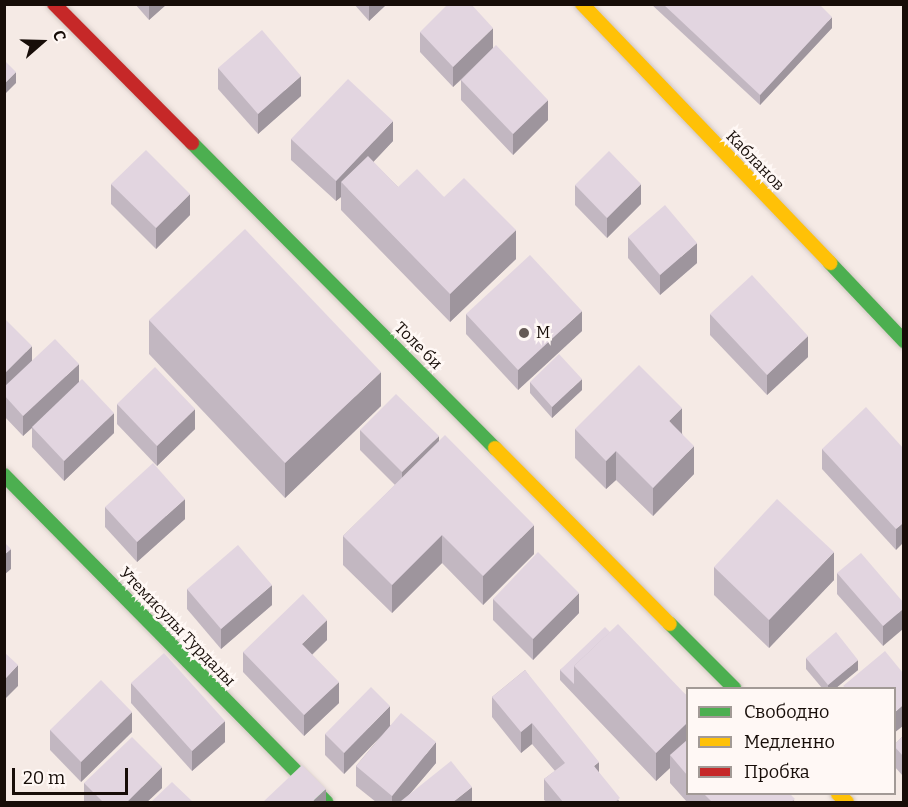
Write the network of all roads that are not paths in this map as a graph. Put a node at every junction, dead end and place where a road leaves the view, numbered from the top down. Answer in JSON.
{"nodes":[{"id":1,"x":54,"y":4,"type":"edge"},
{"id":2,"x":68,"y":4,"type":"edge"},
{"id":3,"x":582,"y":4,"type":"edge"},
{"id":4,"x":78,"y":26,"type":"junction"},
{"id":5,"x":903,"y":341,"type":"edge"},
{"id":6,"x":4,"y":475,"type":"edge"},
{"id":7,"x":733,"y":687,"type":"edge"},
{"id":8,"x":326,"y":802,"type":"edge"}],
"edges":[{"from":1,"to":4,"type":"main road","name":"Толе би"},
{"from":2,"to":4,"type":"main road","name":"Толе би"},
{"from":3,"to":5,"type":"main road","name":"Кабланов"},
{"from":4,"to":7,"type":"main road","name":"Толе би"},
{"from":6,"to":8,"type":"main road","name":"Утемисулы Турдалы"}]}
